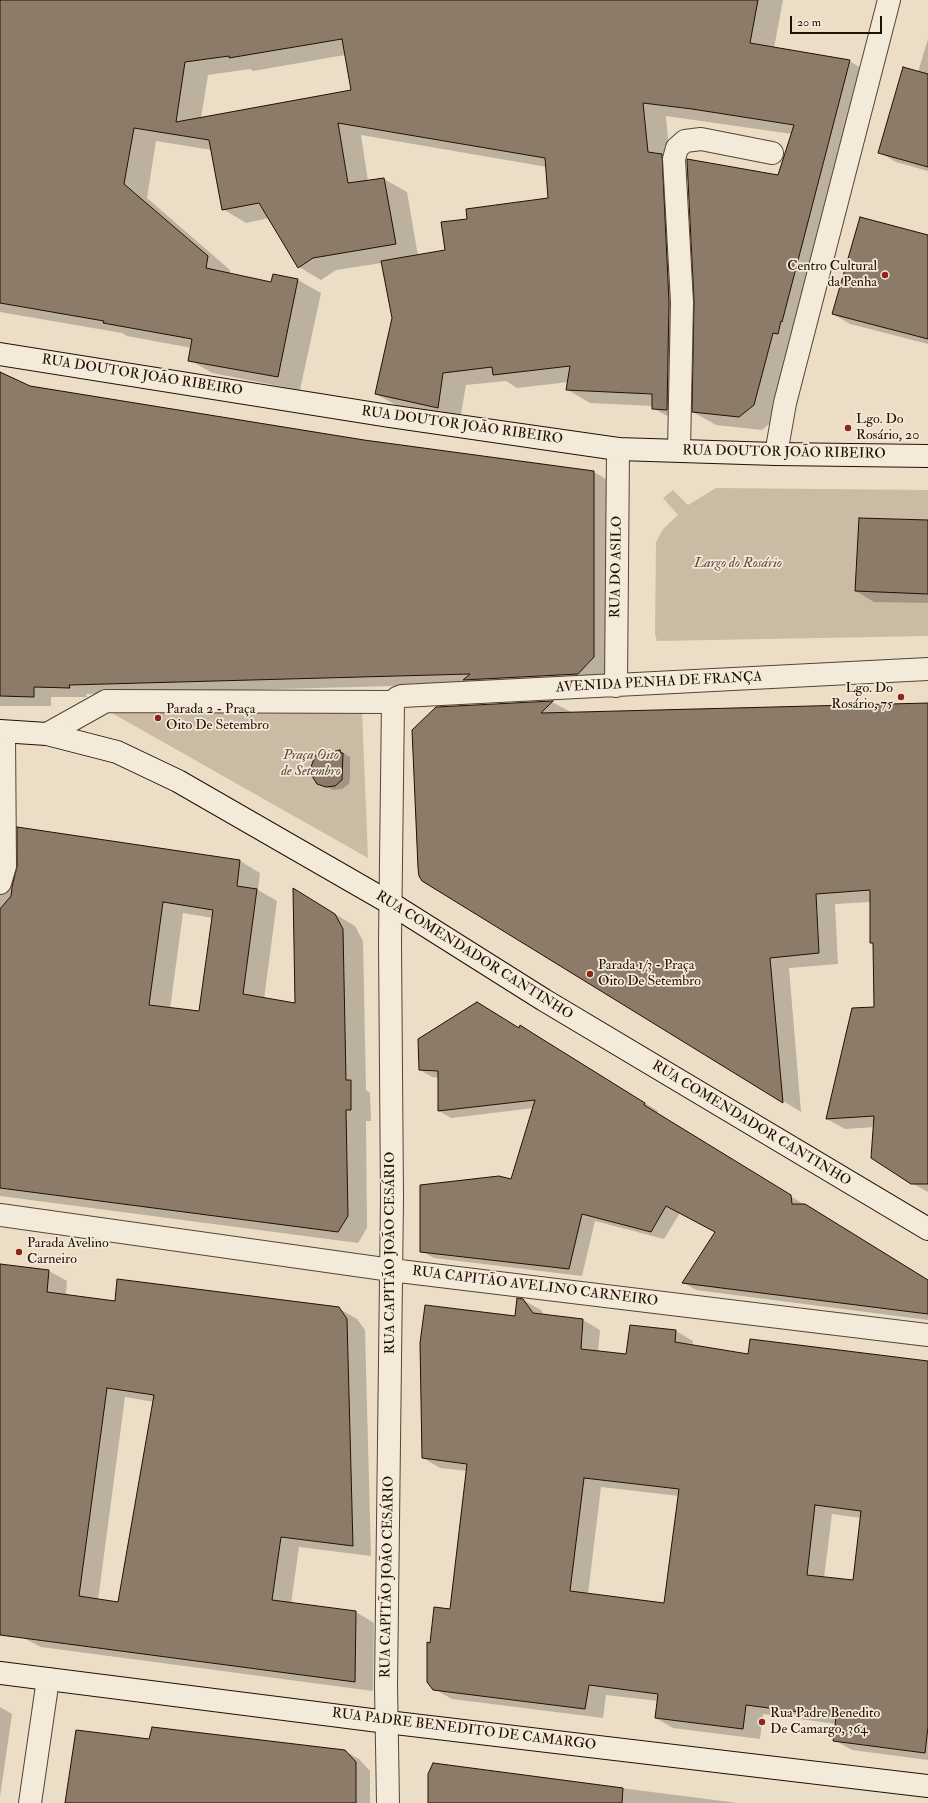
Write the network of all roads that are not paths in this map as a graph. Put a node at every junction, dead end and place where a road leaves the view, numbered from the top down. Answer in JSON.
{"nodes":[{"id":1,"x":890,"y":0,"type":"edge"},
{"id":2,"x":772,"y":153,"type":"dead end"},
{"id":3,"x":0,"y":354,"type":"edge"},
{"id":4,"x":618,"y":449,"type":"junction"},
{"id":5,"x":679,"y":450,"type":"junction"},
{"id":6,"x":776,"y":454,"type":"junction"},
{"id":7,"x":928,"y":456,"type":"edge"},
{"id":8,"x":928,"y":668,"type":"edge"},
{"id":9,"x":616,"y":686,"type":"junction"},
{"id":10,"x":393,"y":702,"type":"junction"},
{"id":11,"x":2,"y":731,"type":"edge"},
{"id":12,"x":47,"y":734,"type":"junction"},
{"id":13,"x":0,"y":883,"type":"edge"},
{"id":14,"x":390,"y":903,"type":"junction"},
{"id":15,"x":0,"y":1215,"type":"edge"},
{"id":16,"x":928,"y":1229,"type":"edge"},
{"id":17,"x":391,"y":1270,"type":"junction"},
{"id":18,"x":928,"y":1335,"type":"edge"},
{"id":19,"x":0,"y":1672,"type":"edge"},
{"id":20,"x":48,"y":1679,"type":"junction"},
{"id":21,"x":387,"y":1722,"type":"junction"},
{"id":22,"x":928,"y":1786,"type":"edge"},
{"id":23,"x":30,"y":1803,"type":"edge"},
{"id":24,"x":388,"y":1803,"type":"edge"}],
"edges":[{"from":1,"to":6,"type":"street"},
{"from":2,"to":5,"type":"street"},
{"from":3,"to":4,"type":"street","name":"RUA DOUTOR JOÃO RIBEIRO"},
{"from":4,"to":5,"type":"street","name":"RUA DOUTOR JOÃO RIBEIRO"},
{"from":4,"to":9,"type":"street","name":"RUA DO ASILO"},
{"from":5,"to":6,"type":"street","name":"RUA DOUTOR JOÃO RIBEIRO"},
{"from":6,"to":7,"type":"street","name":"RUA DOUTOR JOÃO RIBEIRO"},
{"from":8,"to":9,"type":"street","name":"AVENIDA PENHA DE FRANÇA"},
{"from":9,"to":10,"type":"street","name":"AVENIDA PENHA DE FRANÇA"},
{"from":10,"to":12,"type":"street","name":"AVENIDA PENHA DE FRANÇA"},
{"from":10,"to":14,"type":"street","name":"RUA CAPITÃO JOÃO CESÁRIO"},
{"from":11,"to":12,"type":"street","name":"RUA COMENDADOR CANTINHO"},
{"from":11,"to":13,"type":"street"},
{"from":12,"to":14,"type":"street","name":"RUA COMENDADOR CANTINHO"},
{"from":14,"to":16,"type":"street","name":"RUA COMENDADOR CANTINHO"},
{"from":14,"to":17,"type":"street","name":"RUA CAPITÃO JOÃO CESÁRIO"},
{"from":15,"to":17,"type":"street","name":"RUA CAPITÃO AVELINO CARNEIRO"},
{"from":17,"to":18,"type":"street","name":"RUA CAPITÃO AVELINO CARNEIRO"},
{"from":17,"to":21,"type":"street","name":"RUA CAPITÃO JOÃO CESÁRIO"},
{"from":19,"to":20,"type":"street","name":"RUA PADRE BENEDITO DE CAMARGO"},
{"from":20,"to":21,"type":"street","name":"RUA PADRE BENEDITO DE CAMARGO"},
{"from":20,"to":23,"type":"street"},
{"from":21,"to":22,"type":"street","name":"RUA PADRE BENEDITO DE CAMARGO"},
{"from":21,"to":24,"type":"street","name":"RUA CAPITÃO JOÃO CESÁRIO"}]}
